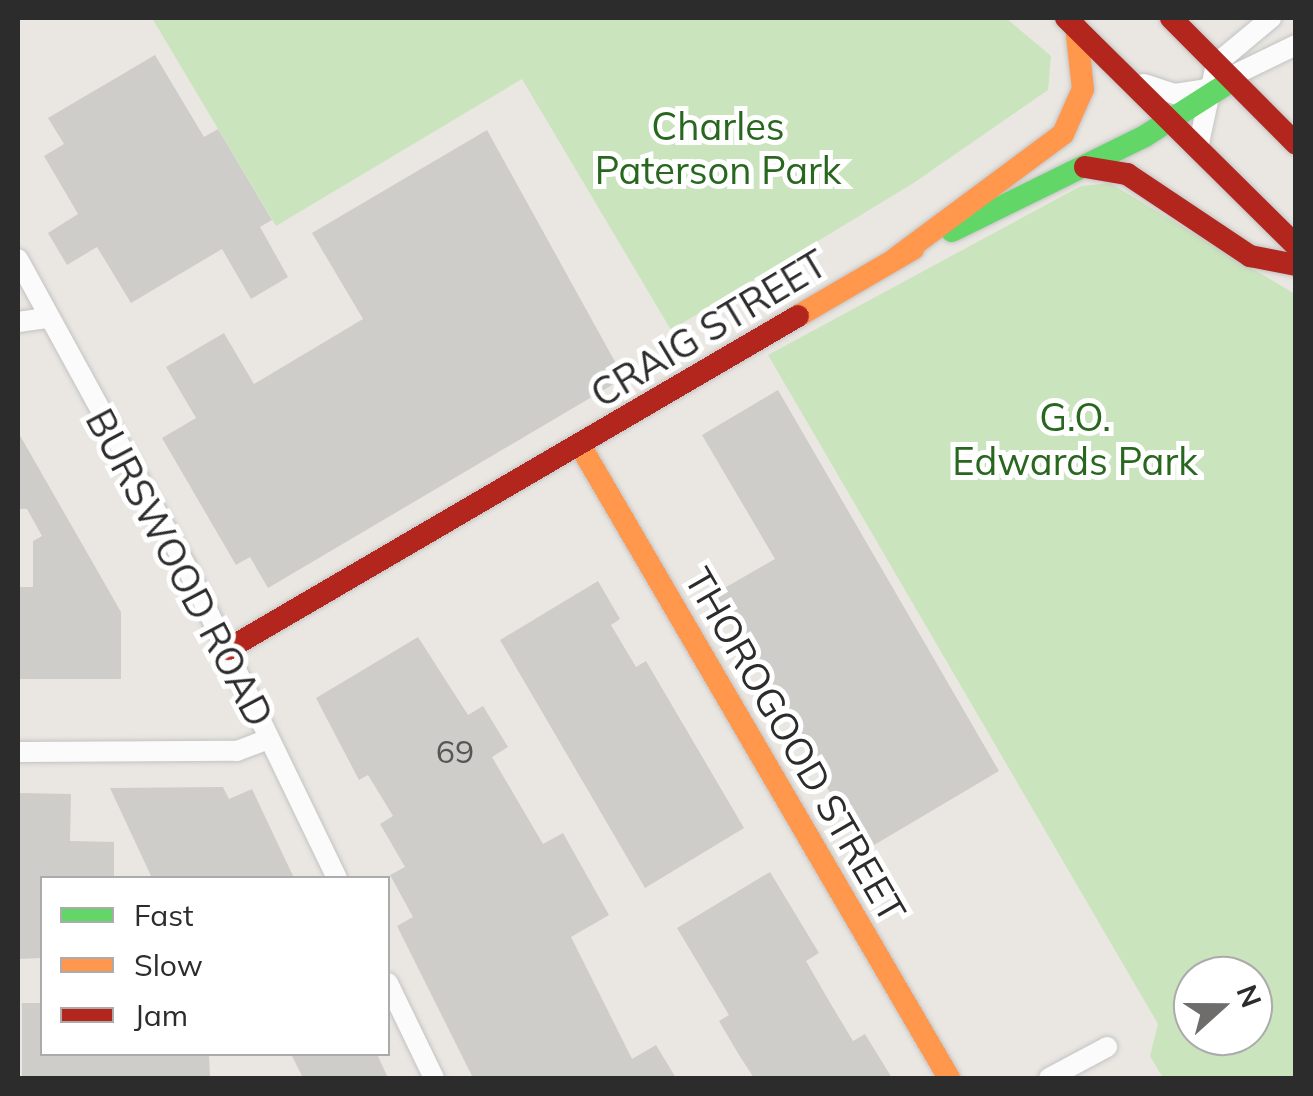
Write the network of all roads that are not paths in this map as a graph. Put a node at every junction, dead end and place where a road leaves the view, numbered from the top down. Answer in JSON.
{"nodes":[{"id":1,"x":1170,"y":18,"type":"edge"},
{"id":2,"x":1271,"y":18,"type":"edge"},
{"id":3,"x":1071,"y":22,"type":"edge"},
{"id":4,"x":1296,"y":45,"type":"edge"},
{"id":5,"x":1121,"y":70,"type":"junction"},
{"id":6,"x":1224,"y":72,"type":"junction"},
{"id":7,"x":1205,"y":94,"type":"junction"},
{"id":8,"x":1170,"y":120,"type":"junction"},
{"id":9,"x":1296,"y":144,"type":"edge"},
{"id":10,"x":1198,"y":148,"type":"junction"},
{"id":11,"x":1085,"y":167,"type":"junction"},
{"id":12,"x":1296,"y":246,"type":"edge"},
{"id":13,"x":896,"y":258,"type":"junction"},
{"id":14,"x":18,"y":259,"type":"edge"},
{"id":15,"x":1296,"y":265,"type":"edge"},
{"id":16,"x":45,"y":318,"type":"junction"},
{"id":17,"x":18,"y":322,"type":"edge"},
{"id":18,"x":580,"y":447,"type":"junction"},
{"id":19,"x":228,"y":648,"type":"junction"},
{"id":20,"x":269,"y":739,"type":"junction"},
{"id":21,"x":18,"y":752,"type":"edge"},
{"id":22,"x":336,"y":876,"type":"edge"},
{"id":23,"x":390,"y":987,"type":"edge"},
{"id":24,"x":1107,"y":1046,"type":"dead end"},
{"id":25,"x":434,"y":1078,"type":"edge"},
{"id":26,"x":949,"y":1078,"type":"edge"},
{"id":27,"x":1048,"y":1078,"type":"edge"}],
"edges":[{"from":1,"to":6,"type":"main road"},
{"from":2,"to":6,"type":"street"},
{"from":3,"to":5,"type":"main road"},
{"from":3,"to":13,"type":"main road"},
{"from":4,"to":6,"type":"street"},
{"from":5,"to":7,"type":"street"},
{"from":5,"to":8,"type":"main road"},
{"from":6,"to":7,"type":"main road","name":"CRAIG STREET"},
{"from":6,"to":9,"type":"main road"},
{"from":7,"to":8,"type":"main road","name":"CRAIG STREET"},
{"from":7,"to":10,"type":"street"},
{"from":8,"to":10,"type":"main road"},
{"from":8,"to":11,"type":"main road","name":"CRAIG STREET"},
{"from":10,"to":12,"type":"main road"},
{"from":11,"to":13,"type":"main road","name":"CRAIG STREET"},
{"from":11,"to":15,"type":"main road"},
{"from":13,"to":18,"type":"main road","name":"CRAIG STREET"},
{"from":14,"to":16,"type":"street","name":"BURSWOOD ROAD"},
{"from":16,"to":17,"type":"street"},
{"from":16,"to":19,"type":"street","name":"BURSWOOD ROAD"},
{"from":18,"to":19,"type":"main road","name":"CRAIG STREET"},
{"from":18,"to":26,"type":"main road","name":"THOROGOOD STREET"},
{"from":19,"to":20,"type":"street","name":"BURSWOOD ROAD"},
{"from":20,"to":21,"type":"street"},
{"from":20,"to":22,"type":"street","name":"BURSWOOD ROAD"},
{"from":23,"to":25,"type":"street"},
{"from":24,"to":27,"type":"street"}]}
